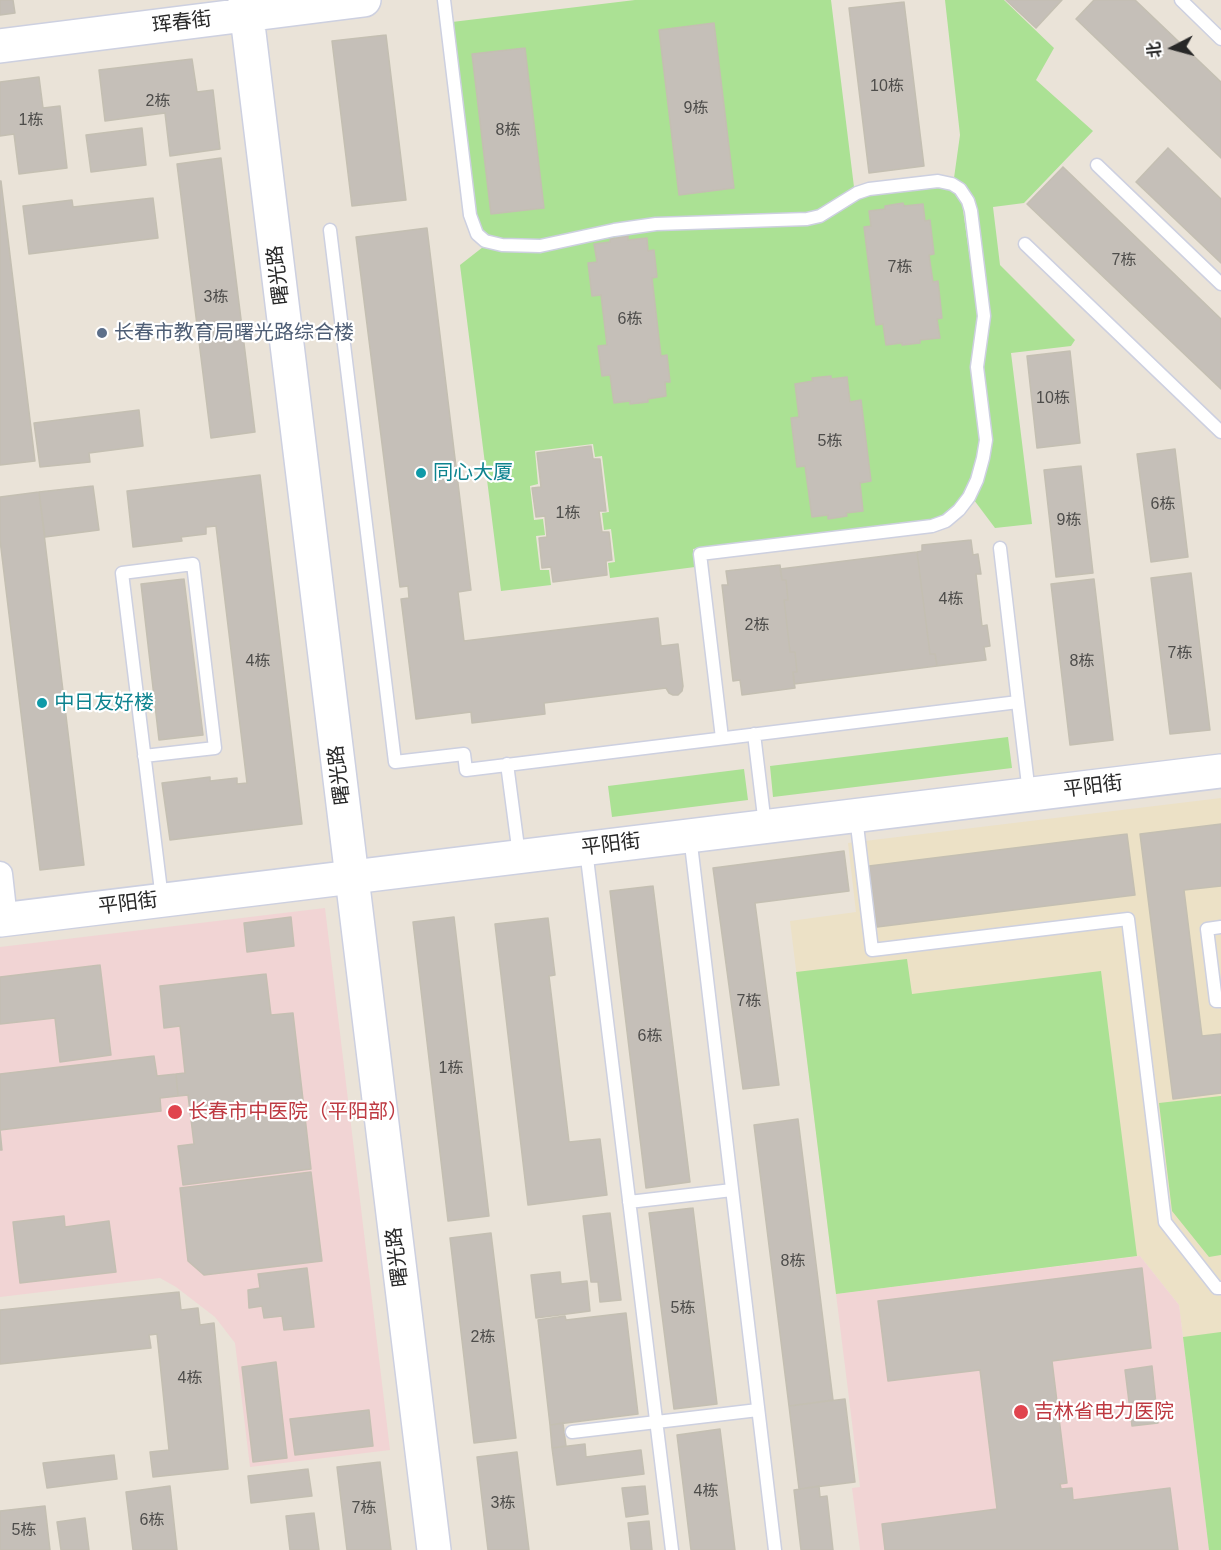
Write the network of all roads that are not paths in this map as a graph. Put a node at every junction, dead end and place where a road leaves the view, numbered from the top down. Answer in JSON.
{"nodes":[{"id":1,"x":363,"y":0,"type":"edge"},
{"id":2,"x":444,"y":0,"type":"edge"},
{"id":3,"x":1181,"y":0,"type":"edge"},
{"id":4,"x":246,"y":7,"type":"edge"},
{"id":5,"x":1221,"y":39,"type":"edge"},
{"id":6,"x":0,"y":46,"type":"edge"},
{"id":7,"x":1097,"y":165,"type":"dead end"},
{"id":8,"x":330,"y":230,"type":"dead end"},
{"id":9,"x":1025,"y":244,"type":"dead end"},
{"id":10,"x":1221,"y":284,"type":"edge"},
{"id":11,"x":1221,"y":432,"type":"edge"},
{"id":12,"x":1000,"y":548,"type":"dead end"},
{"id":13,"x":1018,"y":702,"type":"junction"},
{"id":14,"x":753,"y":734,"type":"junction"},
{"id":15,"x":722,"y":738,"type":"junction"},
{"id":16,"x":144,"y":756,"type":"junction"},
{"id":17,"x":507,"y":764,"type":"junction"},
{"id":18,"x":1221,"y":771,"type":"edge"},
{"id":19,"x":1030,"y":794,"type":"junction"},
{"id":20,"x":856,"y":815,"type":"junction"},
{"id":21,"x":765,"y":827,"type":"junction"},
{"id":22,"x":690,"y":836,"type":"junction"},
{"id":23,"x":586,"y":848,"type":"junction"},
{"id":24,"x":519,"y":856,"type":"junction"},
{"id":25,"x":0,"y":874,"type":"edge"},
{"id":26,"x":352,"y":877,"type":"junction"},
{"id":27,"x":162,"y":900,"type":"junction"},
{"id":28,"x":3,"y":919,"type":"edge"},
{"id":29,"x":1221,"y":927,"type":"edge"},
{"id":30,"x":1221,"y":1000,"type":"edge"},
{"id":31,"x":732,"y":1190,"type":"junction"},
{"id":32,"x":629,"y":1202,"type":"junction"},
{"id":33,"x":1221,"y":1288,"type":"edge"},
{"id":34,"x":758,"y":1410,"type":"junction"},
{"id":35,"x":656,"y":1422,"type":"junction"},
{"id":36,"x":572,"y":1432,"type":"dead end"},
{"id":37,"x":434,"y":1550,"type":"edge"},
{"id":38,"x":672,"y":1550,"type":"edge"},
{"id":39,"x":775,"y":1550,"type":"edge"}],
"edges":[{"from":1,"to":4,"type":"street","name":"珲春街"},
{"from":2,"to":15,"type":"lane"},
{"from":3,"to":5,"type":"lane"},
{"from":4,"to":6,"type":"street","name":"珲春街"},
{"from":4,"to":26,"type":"street","name":"曙光路"},
{"from":7,"to":10,"type":"lane"},
{"from":8,"to":17,"type":"lane"},
{"from":9,"to":11,"type":"lane"},
{"from":12,"to":13,"type":"lane"},
{"from":13,"to":14,"type":"lane"},
{"from":13,"to":19,"type":"lane"},
{"from":14,"to":15,"type":"lane"},
{"from":14,"to":21,"type":"lane"},
{"from":15,"to":17,"type":"lane"},
{"from":16,"to":16,"type":"lane"},
{"from":16,"to":27,"type":"lane"},
{"from":17,"to":24,"type":"lane"},
{"from":18,"to":19,"type":"street","name":"平阳街"},
{"from":19,"to":20,"type":"street","name":"平阳街"},
{"from":20,"to":21,"type":"street","name":"平阳街"},
{"from":20,"to":33,"type":"lane"},
{"from":21,"to":22,"type":"street","name":"平阳街"},
{"from":22,"to":23,"type":"street","name":"平阳街"},
{"from":22,"to":31,"type":"lane"},
{"from":23,"to":24,"type":"street","name":"平阳街"},
{"from":23,"to":32,"type":"lane"},
{"from":24,"to":26,"type":"street","name":"平阳街"},
{"from":25,"to":28,"type":"street"},
{"from":26,"to":27,"type":"street","name":"平阳街"},
{"from":26,"to":37,"type":"street","name":"曙光路"},
{"from":27,"to":28,"type":"street","name":"平阳街"},
{"from":29,"to":30,"type":"lane"},
{"from":31,"to":32,"type":"lane"},
{"from":31,"to":34,"type":"lane"},
{"from":32,"to":35,"type":"lane"},
{"from":34,"to":35,"type":"lane"},
{"from":34,"to":39,"type":"lane"},
{"from":35,"to":36,"type":"lane"},
{"from":35,"to":38,"type":"lane"}]}
